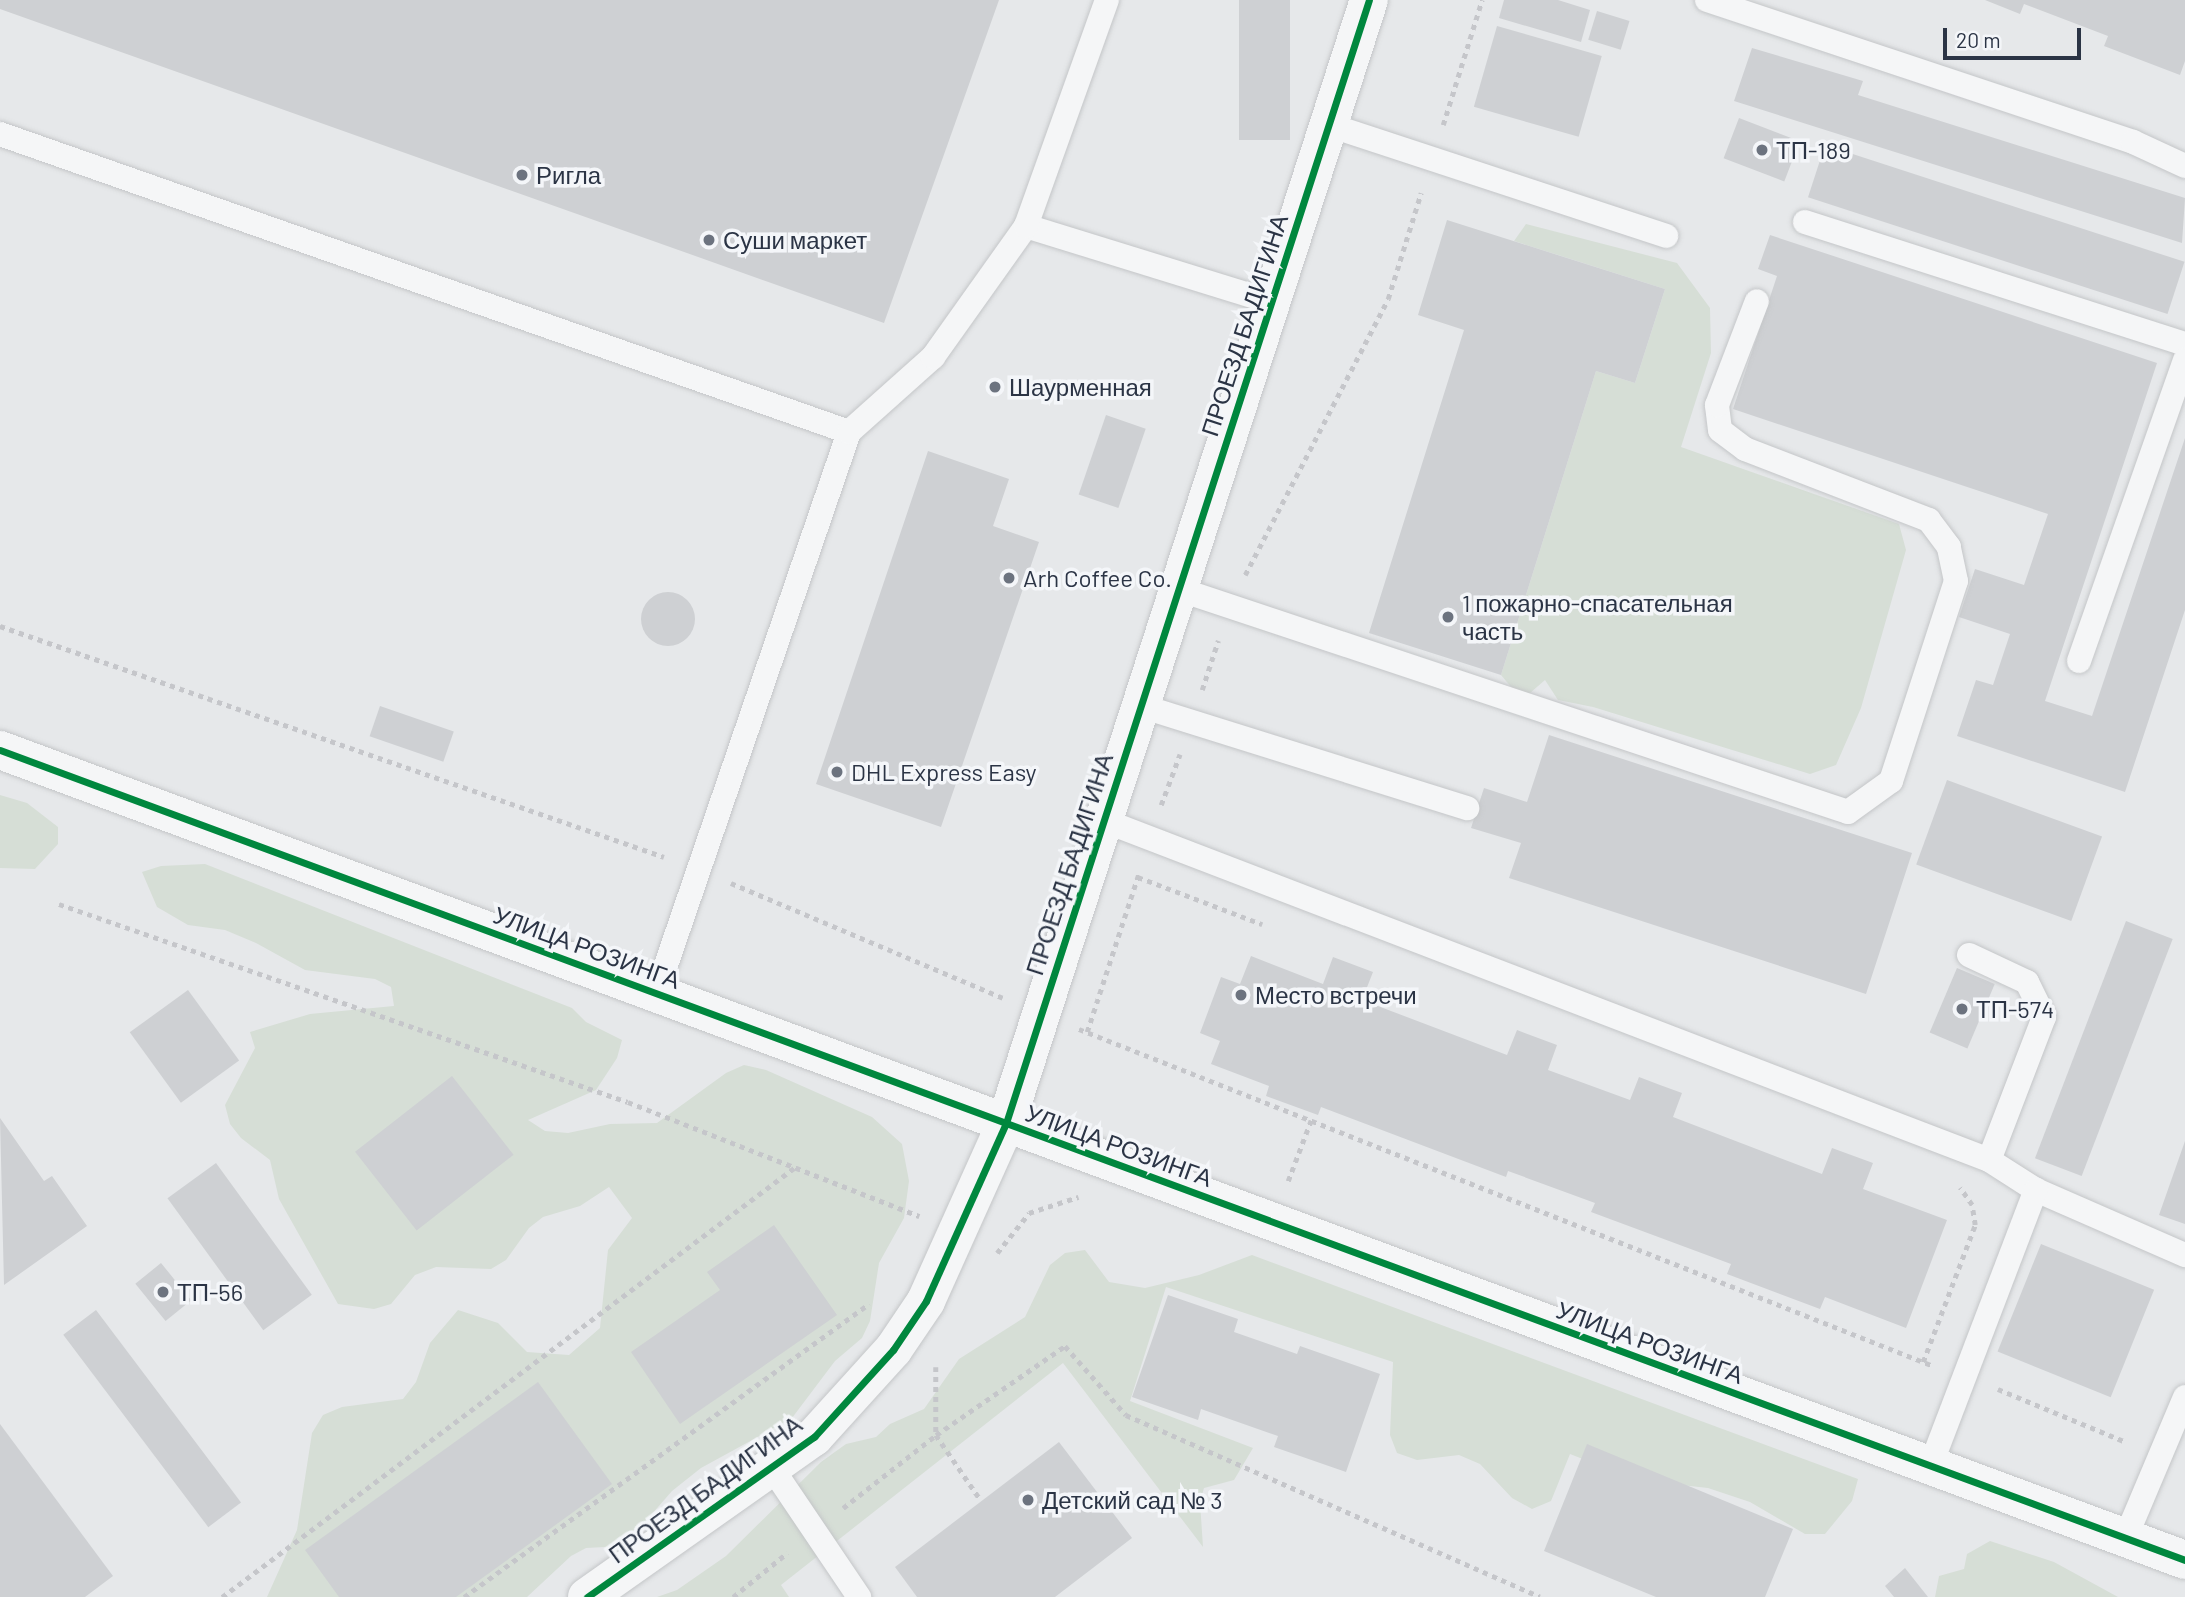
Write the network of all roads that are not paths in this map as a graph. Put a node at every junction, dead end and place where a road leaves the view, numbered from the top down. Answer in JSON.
{"nodes":[{"id":1,"x":1107,"y":0,"type":"edge"},
{"id":2,"x":1369,"y":0,"type":"edge"},
{"id":3,"x":1720,"y":2,"type":"edge"},
{"id":4,"x":1329,"y":125,"type":"junction"},
{"id":5,"x":0,"y":134,"type":"edge"},
{"id":6,"x":2185,"y":166,"type":"edge"},
{"id":7,"x":1805,"y":222,"type":"dead end"},
{"id":8,"x":1026,"y":226,"type":"junction"},
{"id":9,"x":1666,"y":236,"type":"dead end"},
{"id":10,"x":1757,"y":301,"type":"dead end"},
{"id":11,"x":1271,"y":302,"type":"junction"},
{"id":12,"x":2185,"y":344,"type":"edge"},
{"id":13,"x":2185,"y":359,"type":"edge"},
{"id":14,"x":849,"y":432,"type":"junction"},
{"id":15,"x":1178,"y":589,"type":"junction"},
{"id":16,"x":2079,"y":662,"type":"dead end"},
{"id":17,"x":1141,"y":706,"type":"junction"},
{"id":18,"x":0,"y":750,"type":"edge"},
{"id":19,"x":1467,"y":808,"type":"dead end"},
{"id":20,"x":1105,"y":821,"type":"junction"},
{"id":21,"x":1969,"y":955,"type":"dead end"},
{"id":22,"x":656,"y":994,"type":"junction"},
{"id":23,"x":1006,"y":1123,"type":"junction"},
{"id":24,"x":1989,"y":1160,"type":"junction"},
{"id":25,"x":2036,"y":1190,"type":"junction"},
{"id":26,"x":2185,"y":1255,"type":"edge"},
{"id":27,"x":2185,"y":1397,"type":"edge"},
{"id":28,"x":1930,"y":1467,"type":"junction"},
{"id":29,"x":772,"y":1468,"type":"junction"},
{"id":30,"x":2125,"y":1539,"type":"junction"},
{"id":31,"x":2185,"y":1560,"type":"edge"},
{"id":32,"x":587,"y":1597,"type":"edge"},
{"id":33,"x":859,"y":1597,"type":"edge"}],
"edges":[{"from":1,"to":8,"type":"lane"},
{"from":2,"to":4,"type":"street","name":"ПРОЕЗД БАДИГИНА"},
{"from":3,"to":6,"type":"lane"},
{"from":4,"to":9,"type":"lane"},
{"from":4,"to":11,"type":"street","name":"ПРОЕЗД БАДИГИНА"},
{"from":5,"to":14,"type":"lane"},
{"from":7,"to":12,"type":"lane"},
{"from":8,"to":11,"type":"lane"},
{"from":8,"to":14,"type":"lane"},
{"from":10,"to":15,"type":"lane"},
{"from":11,"to":15,"type":"street","name":"ПРОЕЗД БАДИГИНА"},
{"from":13,"to":16,"type":"lane"},
{"from":14,"to":22,"type":"lane"},
{"from":15,"to":17,"type":"street","name":"ПРОЕЗД БАДИГИНА"},
{"from":17,"to":19,"type":"lane"},
{"from":17,"to":20,"type":"street","name":"ПРОЕЗД БАДИГИНА"},
{"from":18,"to":22,"type":"street","name":"УЛИЦА РОЗИНГА"},
{"from":20,"to":23,"type":"street","name":"ПРОЕЗД БАДИГИНА"},
{"from":20,"to":24,"type":"lane"},
{"from":21,"to":24,"type":"lane"},
{"from":22,"to":23,"type":"street","name":"УЛИЦА РОЗИНГА"},
{"from":23,"to":28,"type":"street","name":"УЛИЦА РОЗИНГА"},
{"from":23,"to":29,"type":"street","name":"ПРОЕЗД БАДИГИНА"},
{"from":24,"to":25,"type":"lane"},
{"from":25,"to":26,"type":"lane"},
{"from":25,"to":28,"type":"lane"},
{"from":27,"to":30,"type":"lane"},
{"from":28,"to":30,"type":"street","name":"УЛИЦА РОЗИНГА"},
{"from":29,"to":32,"type":"street","name":"ПРОЕЗД БАДИГИНА"},
{"from":29,"to":33,"type":"lane"},
{"from":30,"to":31,"type":"street","name":"УЛИЦА РОЗИНГА"}]}
